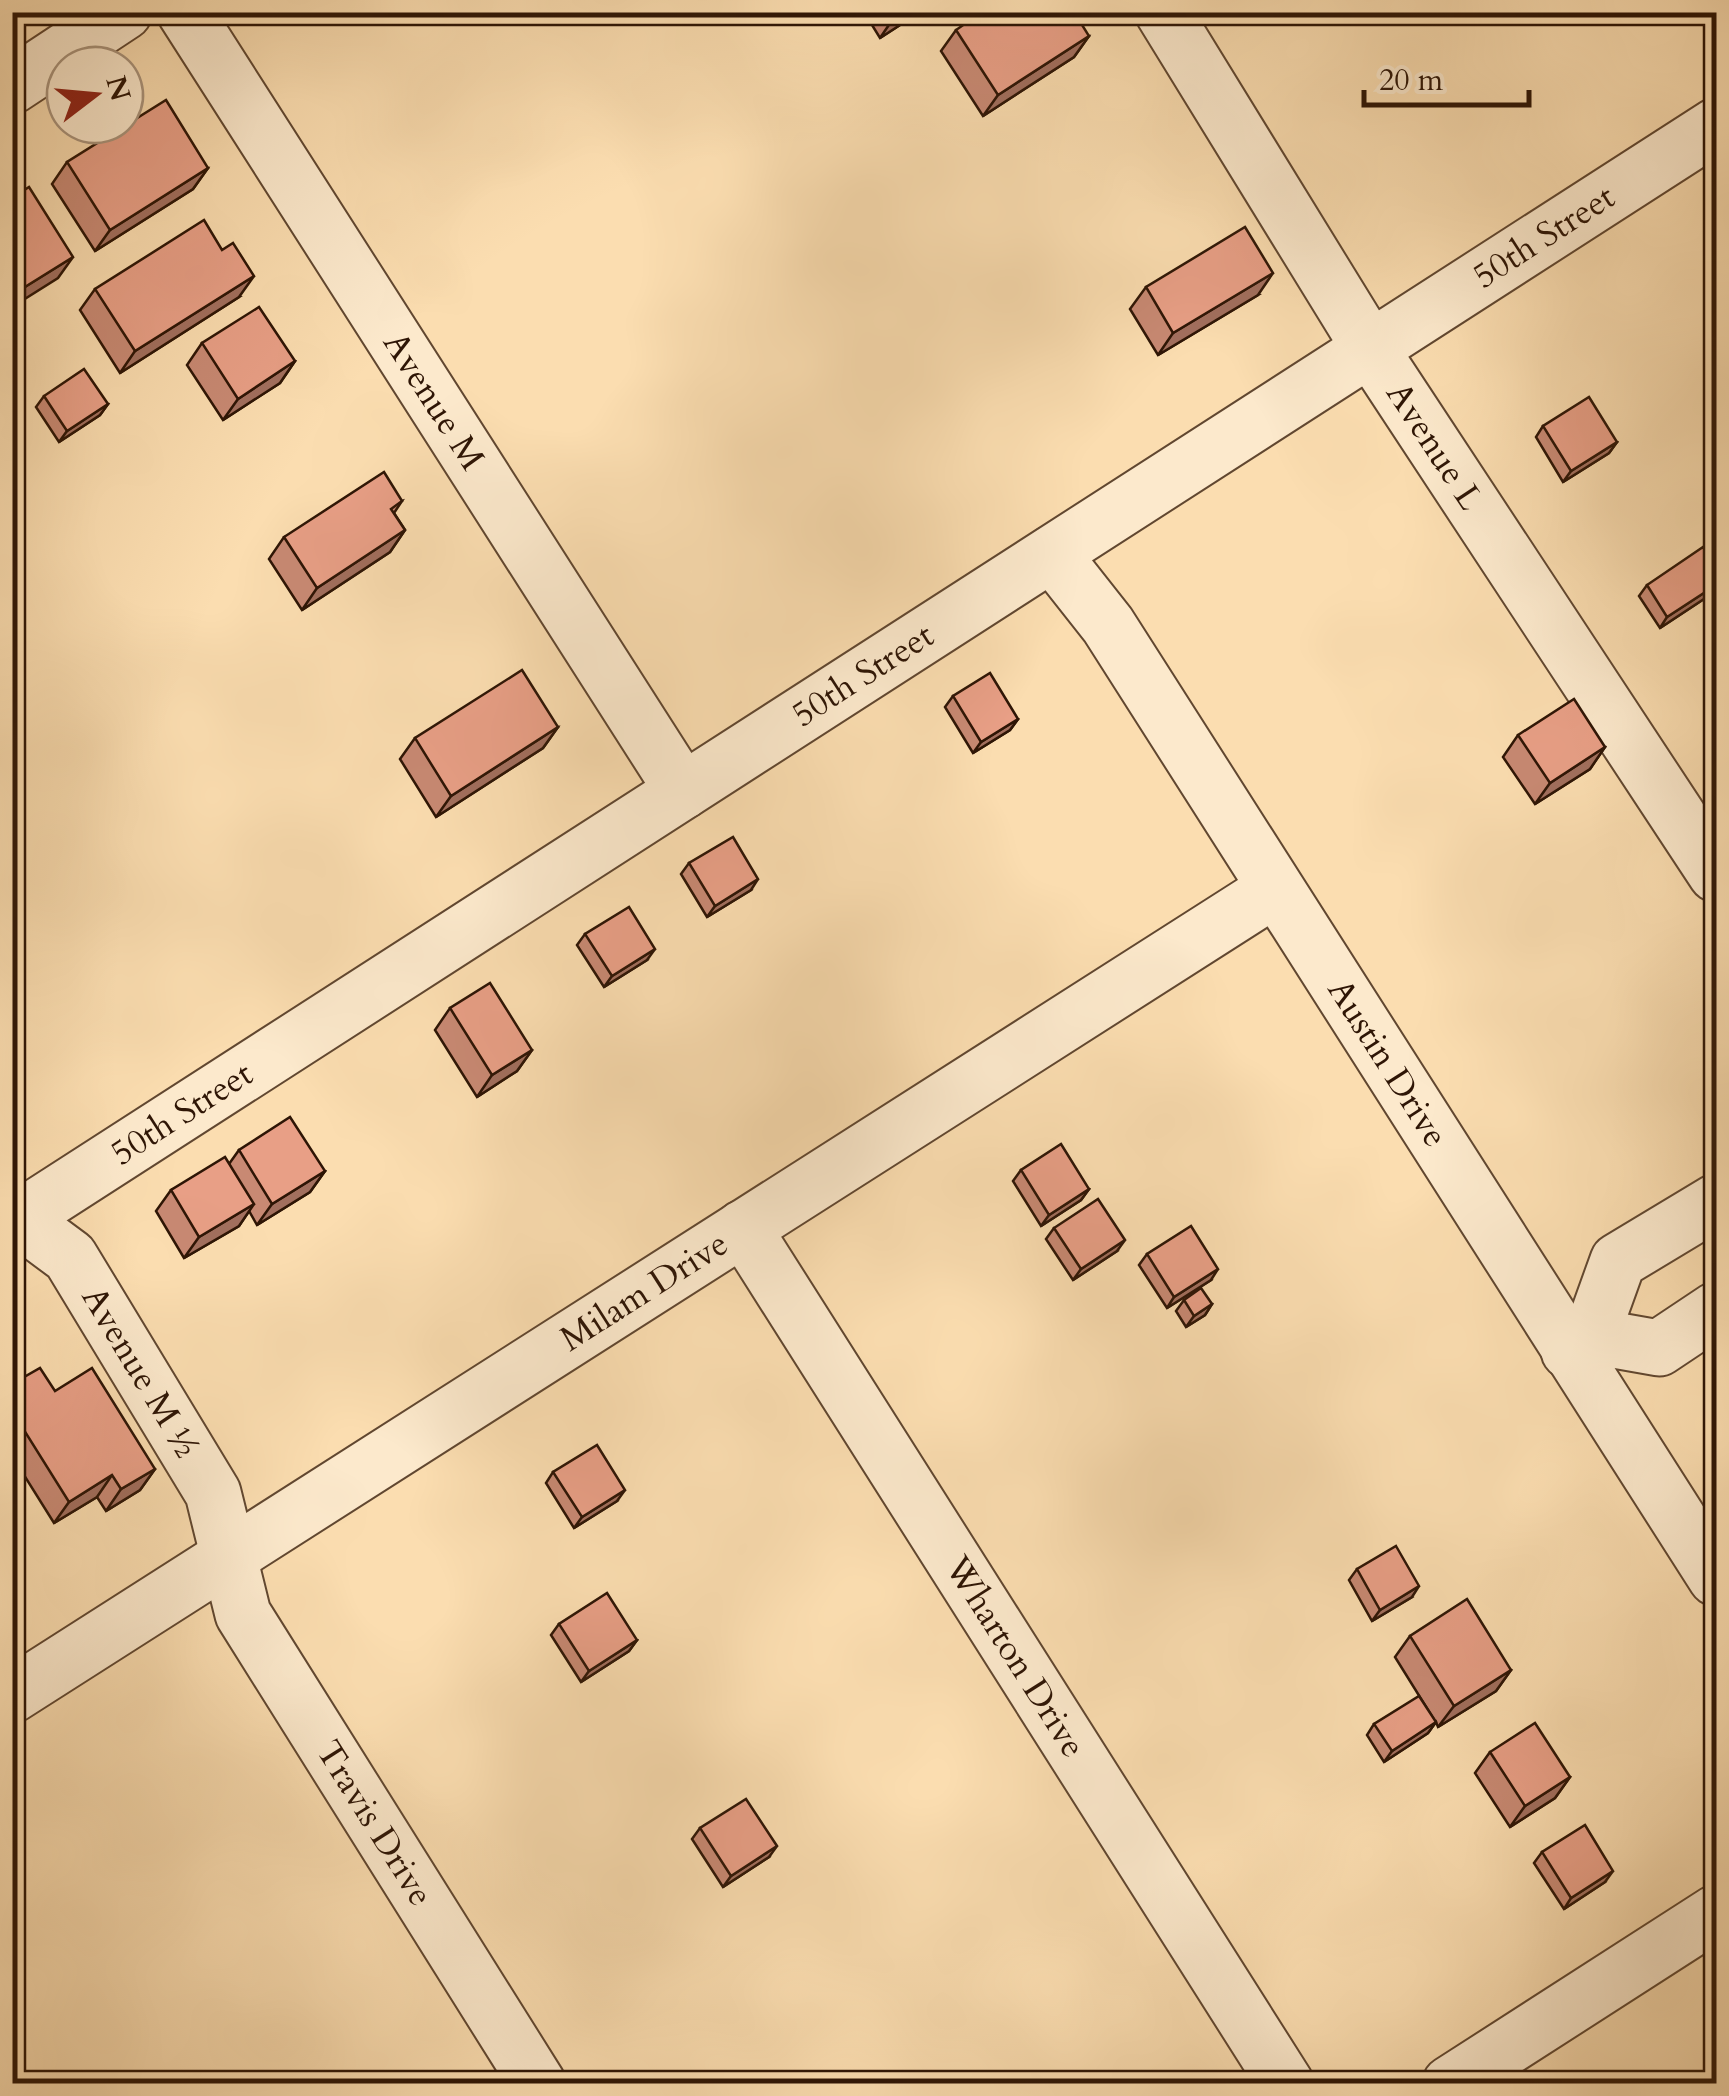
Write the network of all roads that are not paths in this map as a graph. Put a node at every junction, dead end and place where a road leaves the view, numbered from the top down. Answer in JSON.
{"nodes":[{"id":1,"x":124,"y":12,"type":"edge"},
{"id":2,"x":185,"y":12,"type":"edge"},
{"id":3,"x":1163,"y":12,"type":"edge"},
{"id":4,"x":12,"y":86,"type":"edge"},
{"id":5,"x":1716,"y":126,"type":"edge"},
{"id":6,"x":1371,"y":350,"type":"junction"},
{"id":7,"x":1052,"y":554,"type":"junction"},
{"id":8,"x":683,"y":791,"type":"junction"},
{"id":9,"x":1716,"y":874,"type":"edge"},
{"id":10,"x":1275,"y":890,"type":"junction"},
{"id":11,"x":1716,"y":1202,"type":"edge"},
{"id":12,"x":15,"y":1219,"type":"edge"},
{"id":13,"x":743,"y":1228,"type":"junction"},
{"id":14,"x":1716,"y":1310,"type":"edge"},
{"id":15,"x":1580,"y":1344,"type":"junction"},
{"id":16,"x":229,"y":1554,"type":"junction"},
{"id":17,"x":1716,"y":1578,"type":"edge"},
{"id":18,"x":12,"y":1694,"type":"edge"},
{"id":19,"x":1716,"y":1913,"type":"edge"},
{"id":20,"x":538,"y":2084,"type":"edge"},
{"id":21,"x":1286,"y":2084,"type":"edge"},
{"id":22,"x":1450,"y":2084,"type":"edge"}],
"edges":[{"from":1,"to":4,"type":"street"},
{"from":2,"to":8,"type":"street","name":"Avenue M"},
{"from":3,"to":6,"type":"street","name":"Avenue L"},
{"from":5,"to":6,"type":"street","name":"50th Street"},
{"from":6,"to":7,"type":"street","name":"50th Street"},
{"from":6,"to":9,"type":"street","name":"Avenue L"},
{"from":7,"to":8,"type":"street","name":"50th Street"},
{"from":7,"to":10,"type":"street","name":"Austin Drive"},
{"from":8,"to":12,"type":"street","name":"50th Street"},
{"from":10,"to":13,"type":"street","name":"Milam Drive"},
{"from":10,"to":15,"type":"street","name":"Austin Drive"},
{"from":11,"to":15,"type":"street"},
{"from":12,"to":16,"type":"street","name":"Avenue M ½"},
{"from":13,"to":16,"type":"street","name":"Milam Drive"},
{"from":13,"to":21,"type":"street","name":"Wharton Drive"},
{"from":14,"to":15,"type":"street"},
{"from":15,"to":17,"type":"street","name":"Austin Drive"},
{"from":16,"to":18,"type":"street","name":"Milam Drive"},
{"from":16,"to":20,"type":"street","name":"Travis Drive"},
{"from":19,"to":22,"type":"street"}]}
